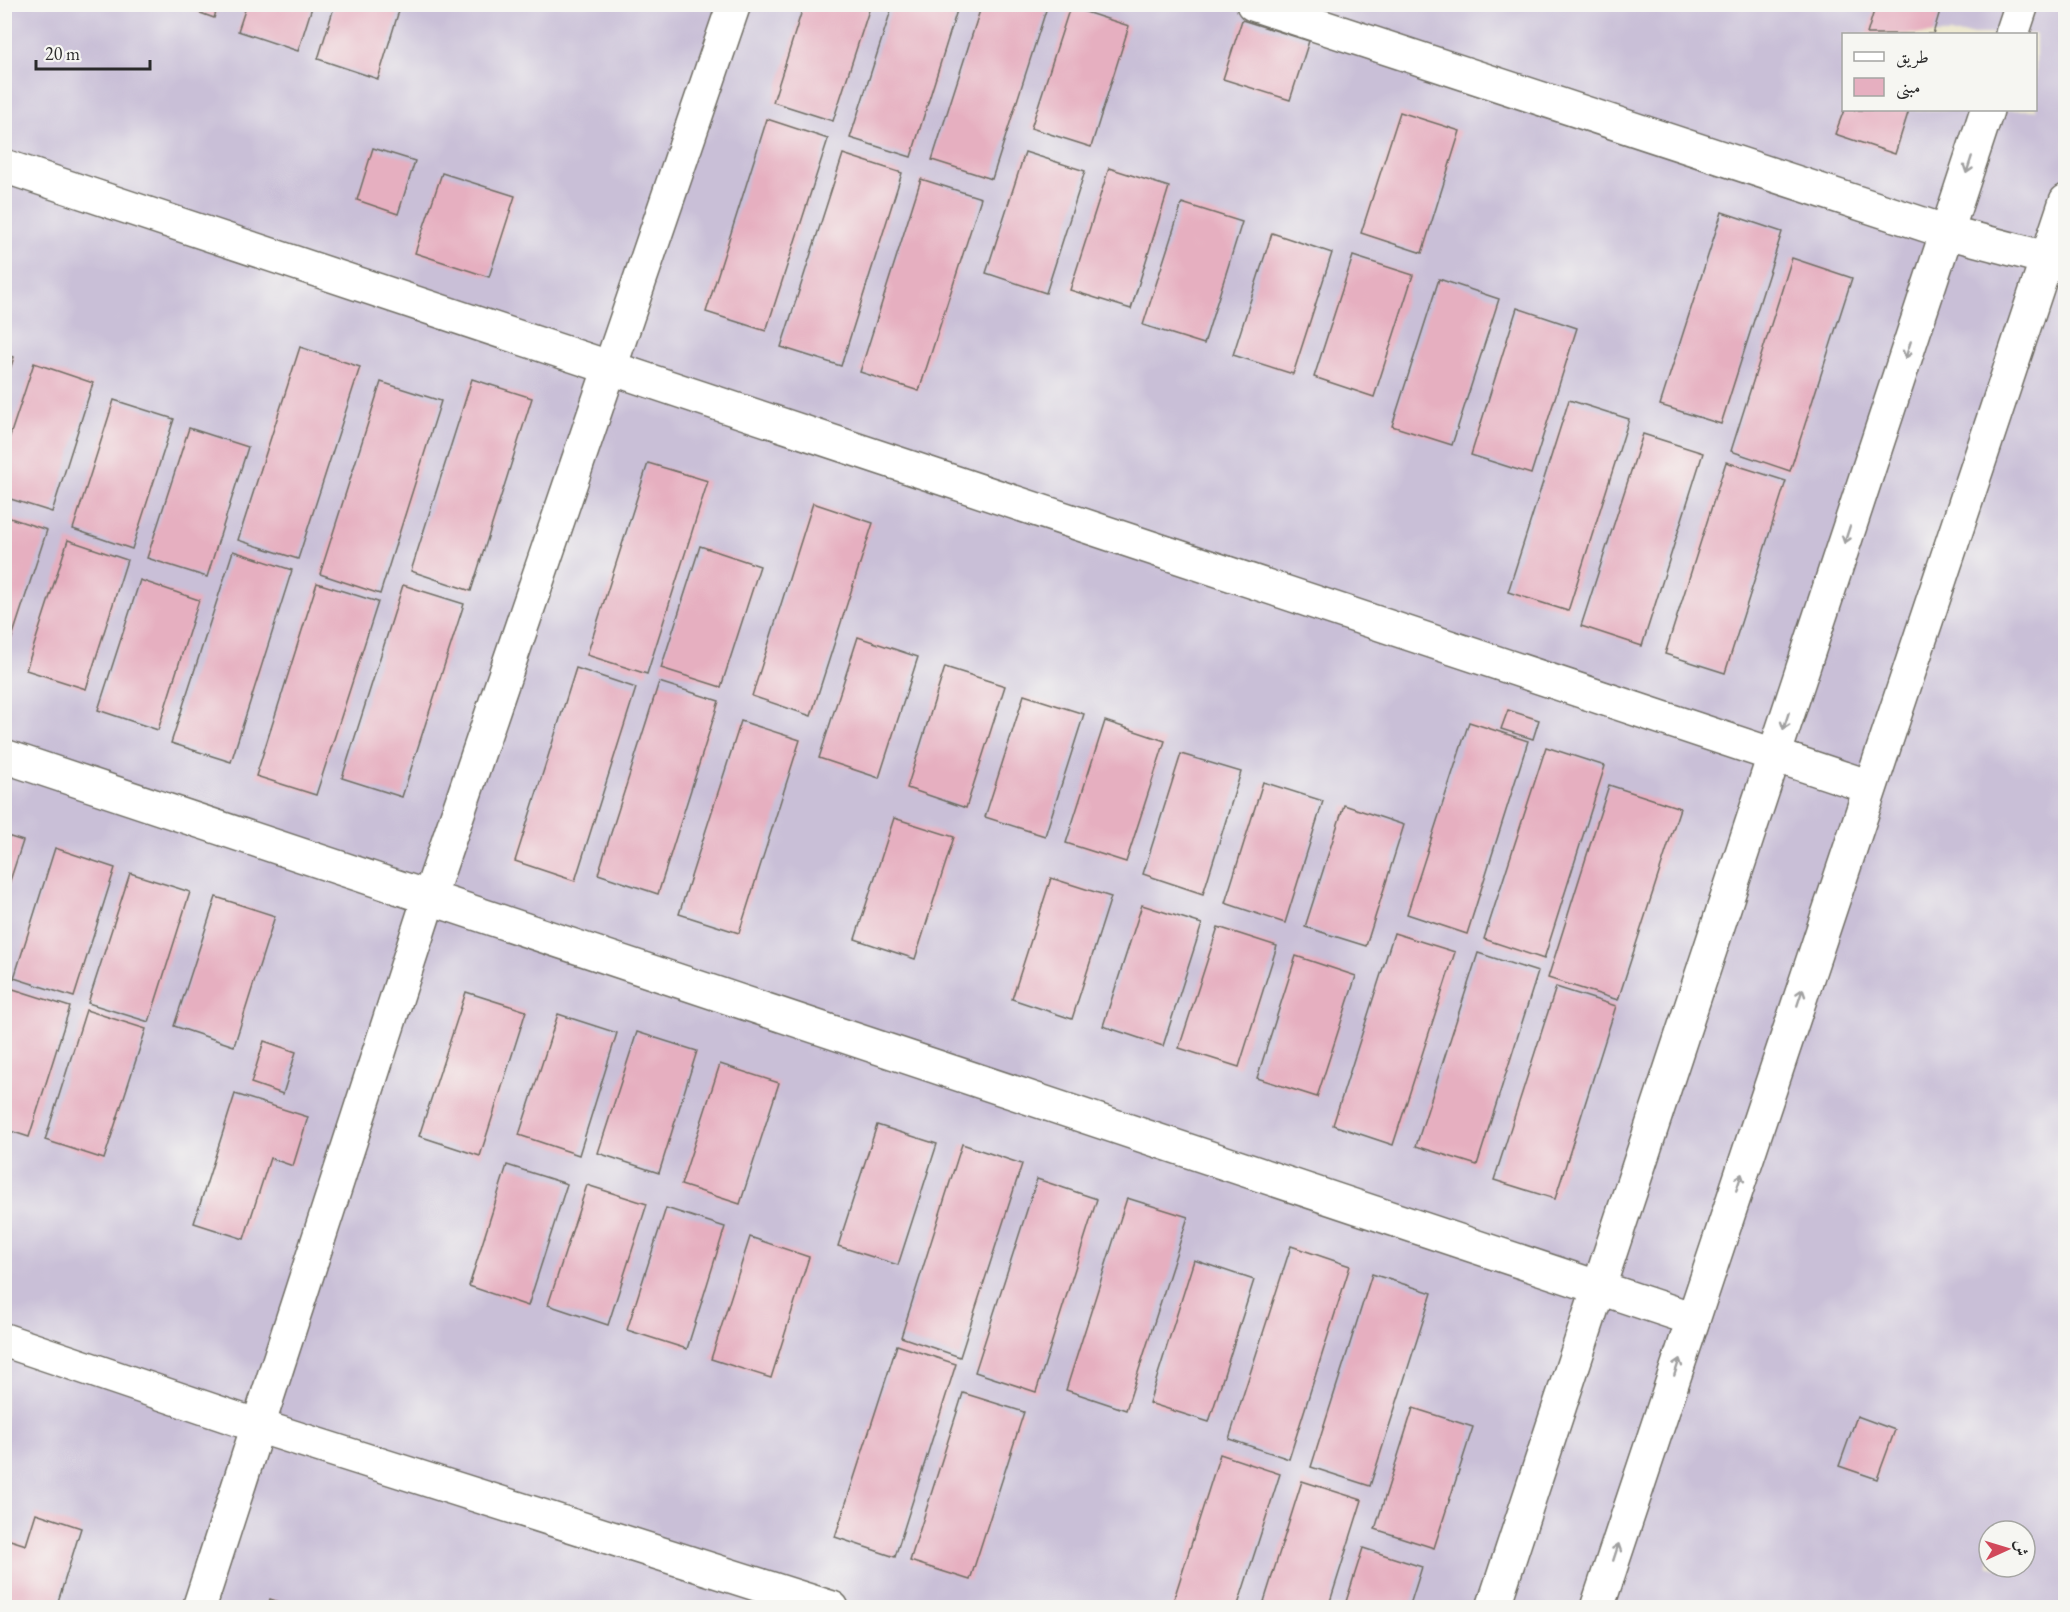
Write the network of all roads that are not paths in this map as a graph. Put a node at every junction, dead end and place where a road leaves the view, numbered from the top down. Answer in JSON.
{"nodes":[{"id":1,"x":734,"y":4,"type":"edge"},
{"id":2,"x":1253,"y":4,"type":"edge"},
{"id":3,"x":2022,"y":4,"type":"edge"},
{"id":4,"x":2012,"y":33,"type":"edge"},
{"id":5,"x":1987,"y":111,"type":"edge"},
{"id":6,"x":4,"y":166,"type":"edge"},
{"id":7,"x":2066,"y":201,"type":"edge"},
{"id":8,"x":1947,"y":232,"type":"junction"},
{"id":9,"x":2046,"y":258,"type":"junction"},
{"id":10,"x":610,"y":367,"type":"junction"},
{"id":11,"x":1775,"y":755,"type":"junction"},
{"id":12,"x":4,"y":756,"type":"edge"},
{"id":13,"x":1870,"y":787,"type":"junction"},
{"id":14,"x":429,"y":898,"type":"junction"},
{"id":15,"x":1599,"y":1288,"type":"junction"},
{"id":16,"x":1693,"y":1319,"type":"junction"},
{"id":17,"x":4,"y":1340,"type":"edge"},
{"id":18,"x":258,"y":1426,"type":"junction"},
{"id":19,"x":199,"y":1608,"type":"edge"},
{"id":20,"x":832,"y":1608,"type":"edge"},
{"id":21,"x":1493,"y":1608,"type":"edge"},
{"id":22,"x":1597,"y":1608,"type":"edge"}],
"edges":[{"from":1,"to":10,"type":"street"},
{"from":2,"to":8,"type":"street"},
{"from":3,"to":4,"type":"street"},
{"from":5,"to":8,"type":"street","one_way":true},
{"from":6,"to":10,"type":"street"},
{"from":7,"to":9,"type":"street"},
{"from":8,"to":9,"type":"street"},
{"from":8,"to":11,"type":"street","one_way":true},
{"from":9,"to":13,"type":"street"},
{"from":10,"to":11,"type":"street"},
{"from":10,"to":14,"type":"street"},
{"from":11,"to":13,"type":"street"},
{"from":11,"to":15,"type":"street"},
{"from":12,"to":14,"type":"street"},
{"from":16,"to":13,"type":"street","one_way":true},
{"from":14,"to":15,"type":"street"},
{"from":14,"to":18,"type":"street"},
{"from":15,"to":16,"type":"street"},
{"from":15,"to":21,"type":"street"},
{"from":22,"to":16,"type":"street","one_way":true},
{"from":17,"to":18,"type":"street"},
{"from":18,"to":19,"type":"street"},
{"from":18,"to":20,"type":"street"}]}
